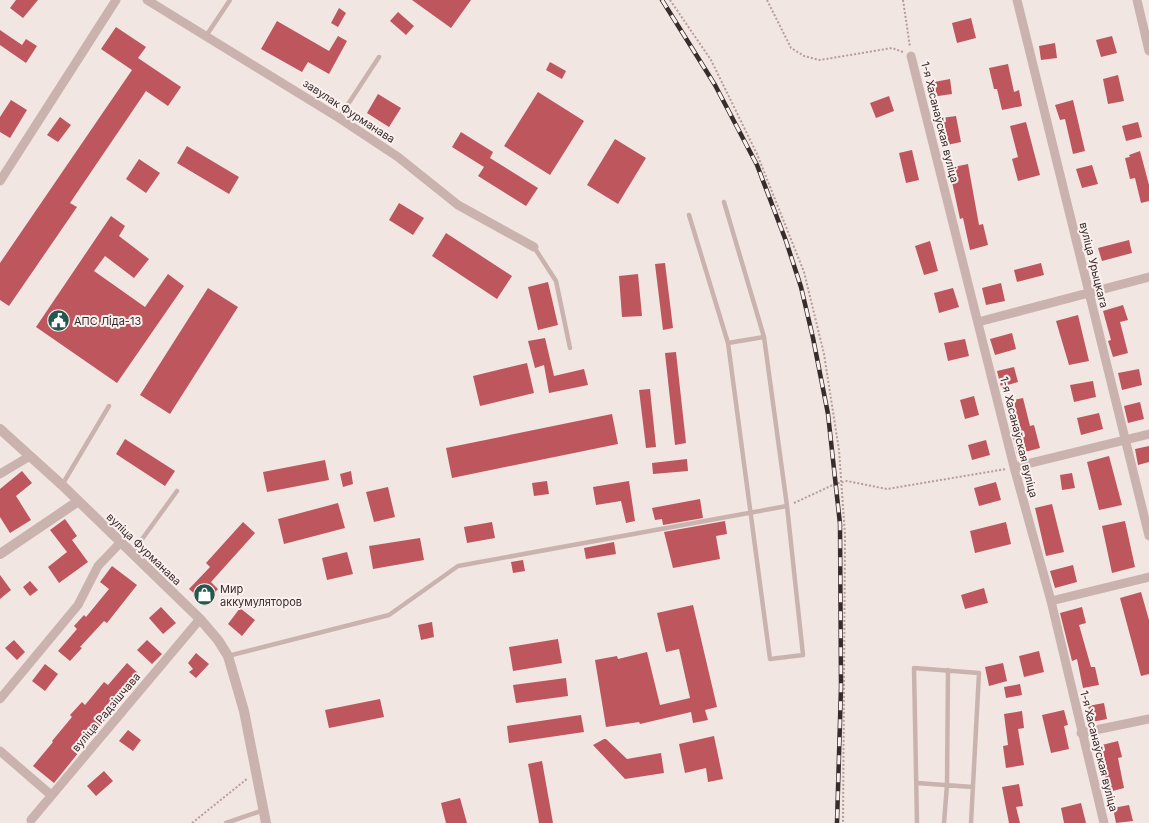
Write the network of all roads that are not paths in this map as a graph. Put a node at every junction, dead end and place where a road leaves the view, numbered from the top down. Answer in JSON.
{"nodes":[{"id":1,"x":116,"y":0,"type":"edge"},
{"id":2,"x":147,"y":0,"type":"edge"},
{"id":3,"x":230,"y":0,"type":"edge"},
{"id":4,"x":1017,"y":0,"type":"edge"},
{"id":5,"x":1137,"y":0,"type":"edge"},
{"id":6,"x":206,"y":36,"type":"junction"},
{"id":7,"x":1149,"y":51,"type":"edge"},
{"id":8,"x":911,"y":56,"type":"road end"},
{"id":9,"x":379,"y":57,"type":"dead end"},
{"id":10,"x":339,"y":118,"type":"junction"},
{"id":11,"x":0,"y":181,"type":"edge"},
{"id":12,"x":724,"y":202,"type":"dead end"},
{"id":13,"x":689,"y":215,"type":"dead end"},
{"id":14,"x":534,"y":247,"type":"joint"},
{"id":15,"x":1149,"y":277,"type":"edge"},
{"id":16,"x":1088,"y":292,"type":"junction"},
{"id":17,"x":978,"y":322,"type":"junction"},
{"id":18,"x":764,"y":337,"type":"junction"},
{"id":19,"x":728,"y":343,"type":"junction"},
{"id":20,"x":570,"y":348,"type":"dead end"},
{"id":21,"x":109,"y":406,"type":"dead end"},
{"id":22,"x":0,"y":429,"type":"edge"},
{"id":23,"x":1149,"y":434,"type":"edge"},
{"id":24,"x":1125,"y":439,"type":"junction"},
{"id":25,"x":30,"y":456,"type":"junction"},
{"id":26,"x":1014,"y":467,"type":"junction"},
{"id":27,"x":0,"y":474,"type":"edge"},
{"id":28,"x":62,"y":485,"type":"junction"},
{"id":29,"x":177,"y":491,"type":"dead end"},
{"id":30,"x":77,"y":502,"type":"junction"},
{"id":31,"x":787,"y":506,"type":"junction"},
{"id":32,"x":752,"y":513,"type":"junction"},
{"id":33,"x":1149,"y":536,"type":"edge"},
{"id":34,"x":120,"y":543,"type":"junction"},
{"id":35,"x":0,"y":554,"type":"edge"},
{"id":36,"x":131,"y":554,"type":"junction"},
{"id":37,"x":1149,"y":576,"type":"edge"},
{"id":38,"x":1051,"y":601,"type":"junction"},
{"id":39,"x":200,"y":619,"type":"junction"},
{"id":40,"x":228,"y":656,"type":"junction"},
{"id":41,"x":948,"y":670,"type":"junction"},
{"id":42,"x":0,"y":699,"type":"edge"},
{"id":43,"x":1149,"y":720,"type":"edge"},
{"id":44,"x":1081,"y":733,"type":"junction"},
{"id":45,"x":0,"y":751,"type":"edge"},
{"id":46,"x":918,"y":783,"type":"junction"},
{"id":47,"x":947,"y":785,"type":"junction"},
{"id":48,"x":973,"y":787,"type":"junction"},
{"id":49,"x":51,"y":795,"type":"junction"},
{"id":50,"x":264,"y":810,"type":"junction"},
{"id":51,"x":31,"y":820,"type":"dead end"},
{"id":52,"x":226,"y":823,"type":"edge"},
{"id":53,"x":266,"y":823,"type":"edge"},
{"id":54,"x":917,"y":823,"type":"edge"},
{"id":55,"x":944,"y":823,"type":"edge"},
{"id":56,"x":971,"y":823,"type":"edge"},
{"id":57,"x":1104,"y":823,"type":"edge"}],
"edges":[{"from":1,"to":11,"type":"street"},
{"from":2,"to":6,"type":"street","name":"завулак Фурманава"},
{"from":3,"to":6,"type":"lane"},
{"from":4,"to":16,"type":"street","name":"вуліца Урыцкага"},
{"from":5,"to":7,"type":"street"},
{"from":6,"to":10,"type":"street","name":"завулак Фурманава"},
{"from":8,"to":17,"type":"street","name":"1-я Хасанаўская вуліца"},
{"from":9,"to":10,"type":"lane"},
{"from":10,"to":14,"type":"street","name":"завулак Фурманава"},
{"from":12,"to":18,"type":"lane"},
{"from":13,"to":19,"type":"lane"},
{"from":14,"to":20,"type":"lane"},
{"from":15,"to":16,"type":"street"},
{"from":16,"to":17,"type":"street"},
{"from":16,"to":24,"type":"street","name":"вуліца Урыцкага"},
{"from":17,"to":26,"type":"street","name":"1-я Хасанаўская вуліца"},
{"from":18,"to":19,"type":"lane"},
{"from":18,"to":31,"type":"lane"},
{"from":19,"to":32,"type":"lane"},
{"from":21,"to":28,"type":"lane"},
{"from":22,"to":25,"type":"street","name":"вуліца Фурманава"},
{"from":23,"to":24,"type":"street"},
{"from":24,"to":26,"type":"street"},
{"from":24,"to":33,"type":"street","name":"вуліца Урыцкага"},
{"from":25,"to":27,"type":"street"},
{"from":25,"to":28,"type":"street","name":"вуліца Фурманава"},
{"from":26,"to":38,"type":"street","name":"1-я Хасанаўская вуліца"},
{"from":28,"to":30,"type":"street","name":"вуліца Фурманава"},
{"from":29,"to":36,"type":"lane"},
{"from":30,"to":34,"type":"street","name":"вуліца Фурманава"},
{"from":30,"to":35,"type":"street"},
{"from":31,"to":32,"type":"lane"},
{"from":31,"to":32,"type":"lane"},
{"from":32,"to":40,"type":"lane"},
{"from":34,"to":36,"type":"street","name":"вуліца Фурманава"},
{"from":34,"to":42,"type":"street"},
{"from":36,"to":39,"type":"street","name":"вуліца Фурманава"},
{"from":37,"to":38,"type":"street"},
{"from":38,"to":44,"type":"street","name":"1-я Хасанаўская вуліца"},
{"from":39,"to":40,"type":"street","name":"вуліца Фурманава"},
{"from":39,"to":49,"type":"street","name":"вуліца Радзішчава"},
{"from":40,"to":50,"type":"street","name":"вуліца Фурманава"},
{"from":41,"to":46,"type":"lane"},
{"from":41,"to":47,"type":"lane"},
{"from":41,"to":48,"type":"lane"},
{"from":43,"to":44,"type":"street"},
{"from":44,"to":57,"type":"street","name":"1-я Хасанаўская вуліца"},
{"from":45,"to":49,"type":"street"},
{"from":46,"to":47,"type":"lane"},
{"from":46,"to":54,"type":"lane"},
{"from":47,"to":48,"type":"lane"},
{"from":47,"to":55,"type":"lane"},
{"from":48,"to":56,"type":"lane"},
{"from":49,"to":51,"type":"street","name":"вуліца Радзішчава"},
{"from":50,"to":52,"type":"lane"},
{"from":50,"to":53,"type":"street","name":"вуліца Фурманава"}]}
